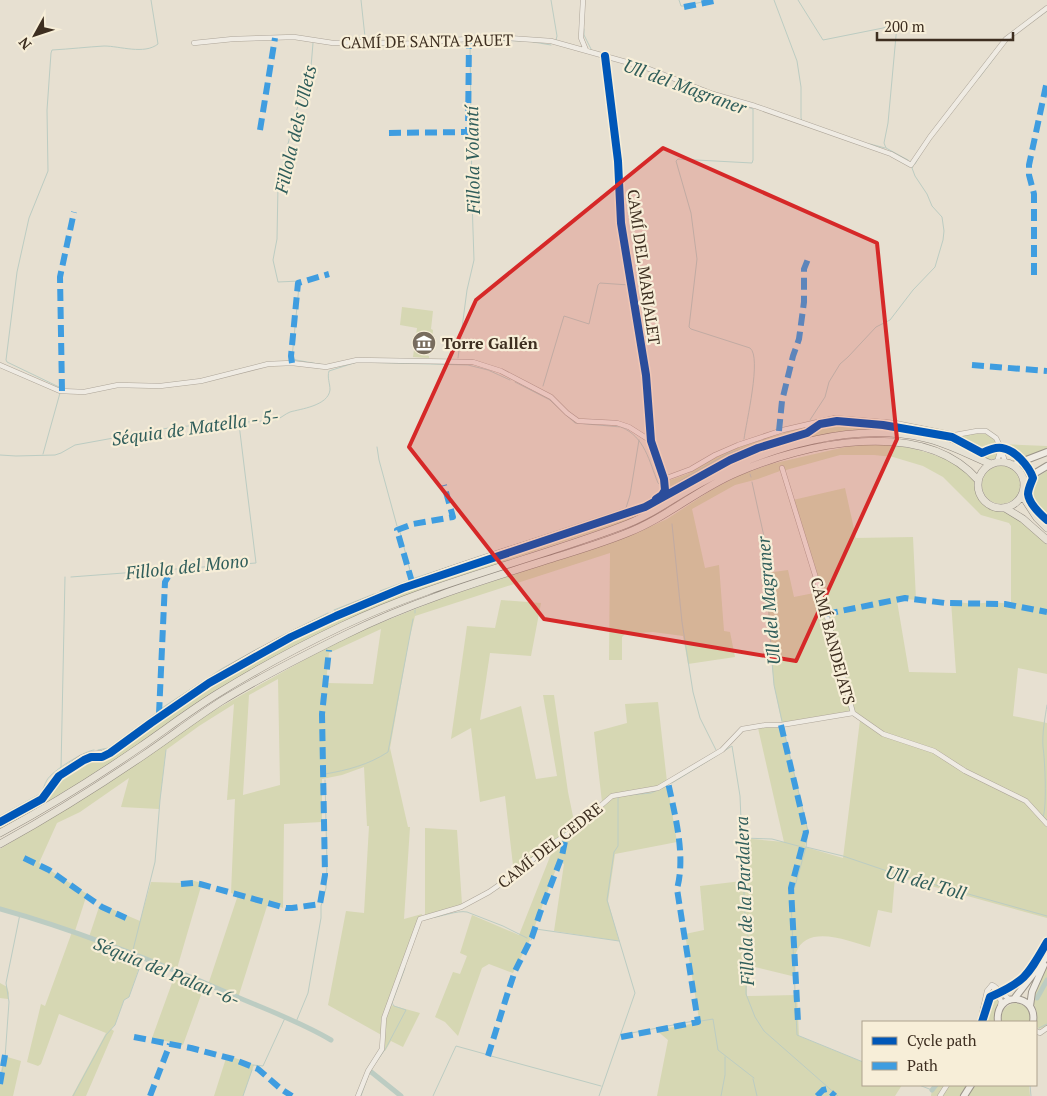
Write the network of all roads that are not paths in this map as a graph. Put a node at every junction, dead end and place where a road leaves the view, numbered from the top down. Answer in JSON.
{"nodes":[{"id":1,"x":583,"y":0,"type":"edge"},
{"id":2,"x":1047,"y":8,"type":"edge"},
{"id":3,"x":194,"y":43,"type":"dead end"},
{"id":4,"x":586,"y":50,"type":"junction"},
{"id":5,"x":605,"y":56,"type":"junction"},
{"id":6,"x":0,"y":365,"type":"edge"},
{"id":7,"x":651,"y":441,"type":"junction"},
{"id":8,"x":1001,"y":448,"type":"junction"},
{"id":9,"x":1047,"y":452,"type":"edge"},
{"id":10,"x":1005,"y":462,"type":"junction"},
{"id":11,"x":994,"y":463,"type":"junction"},
{"id":12,"x":1013,"y":465,"type":"junction"},
{"id":13,"x":1047,"y":466,"type":"edge"},
{"id":14,"x":782,"y":468,"type":"dead end"},
{"id":15,"x":664,"y":479,"type":"junction"},
{"id":16,"x":978,"y":480,"type":"junction"},
{"id":17,"x":1024,"y":485,"type":"junction"},
{"id":18,"x":1022,"y":495,"type":"junction"},
{"id":19,"x":1005,"y":508,"type":"junction"},
{"id":20,"x":1047,"y":528,"type":"edge"},
{"id":21,"x":1047,"y":540,"type":"edge"},
{"id":22,"x":853,"y":713,"type":"junction"},
{"id":23,"x":0,"y":819,"type":"edge"},
{"id":24,"x":1047,"y":824,"type":"edge"},
{"id":25,"x":0,"y":833,"type":"edge"},
{"id":26,"x":0,"y":844,"type":"edge"},
{"id":27,"x":1047,"y":956,"type":"edge"},
{"id":28,"x":992,"y":985,"type":"junction"},
{"id":29,"x":1012,"y":999,"type":"junction"},
{"id":30,"x":1030,"y":1006,"type":"junction"},
{"id":31,"x":1000,"y":1008,"type":"junction"},
{"id":32,"x":980,"y":1021,"type":"edge"},
{"id":33,"x":998,"y":1021,"type":"edge"},
{"id":34,"x":1033,"y":1021,"type":"edge"},
{"id":35,"x":358,"y":1096,"type":"edge"}],
"edges":[{"from":1,"to":4,"type":"street"},
{"from":2,"to":5,"type":"street","name":"CAMÍ DE SANTA PAUET"},
{"from":3,"to":4,"type":"street","name":"CAMÍ DE SANTA PAUET"},
{"from":4,"to":5,"type":"street","name":"CAMÍ DE SANTA PAUET"},
{"from":5,"to":7,"type":"street","name":"CAMÍ DEL MARJALET"},
{"from":6,"to":7,"type":"street"},
{"from":7,"to":15,"type":"street","name":"CAMÍ DEL MARJALET"},
{"from":8,"to":10,"type":"street"},
{"from":8,"to":11,"type":"street"},
{"from":8,"to":15,"type":"street"},
{"from":9,"to":12,"type":"main road"},
{"from":10,"to":11,"type":"main road"},
{"from":10,"to":12,"type":"main road"},
{"from":11,"to":16,"type":"main road"},
{"from":11,"to":25,"type":"main road"},
{"from":12,"to":17,"type":"main road"},
{"from":13,"to":17,"type":"main road"},
{"from":14,"to":22,"type":"street","name":"CAMÍ BANDEJATS"},
{"from":15,"to":23,"type":"street"},
{"from":16,"to":19,"type":"main road"},
{"from":16,"to":26,"type":"main road"},
{"from":17,"to":18,"type":"main road"},
{"from":18,"to":19,"type":"main road"},
{"from":18,"to":20,"type":"main road"},
{"from":19,"to":21,"type":"main road"},
{"from":22,"to":24,"type":"street","name":"CAMÍ BANDEJATS"},
{"from":22,"to":35,"type":"street","name":"CAMÍ DEL CEDRE"},
{"from":27,"to":29,"type":"main road"},
{"from":27,"to":30,"type":"main road"},
{"from":28,"to":29,"type":"street"},
{"from":28,"to":31,"type":"street"},
{"from":28,"to":32,"type":"street"},
{"from":29,"to":30,"type":"main road"},
{"from":29,"to":31,"type":"main road"},
{"from":30,"to":34,"type":"main road"},
{"from":31,"to":33,"type":"main road"}]}
